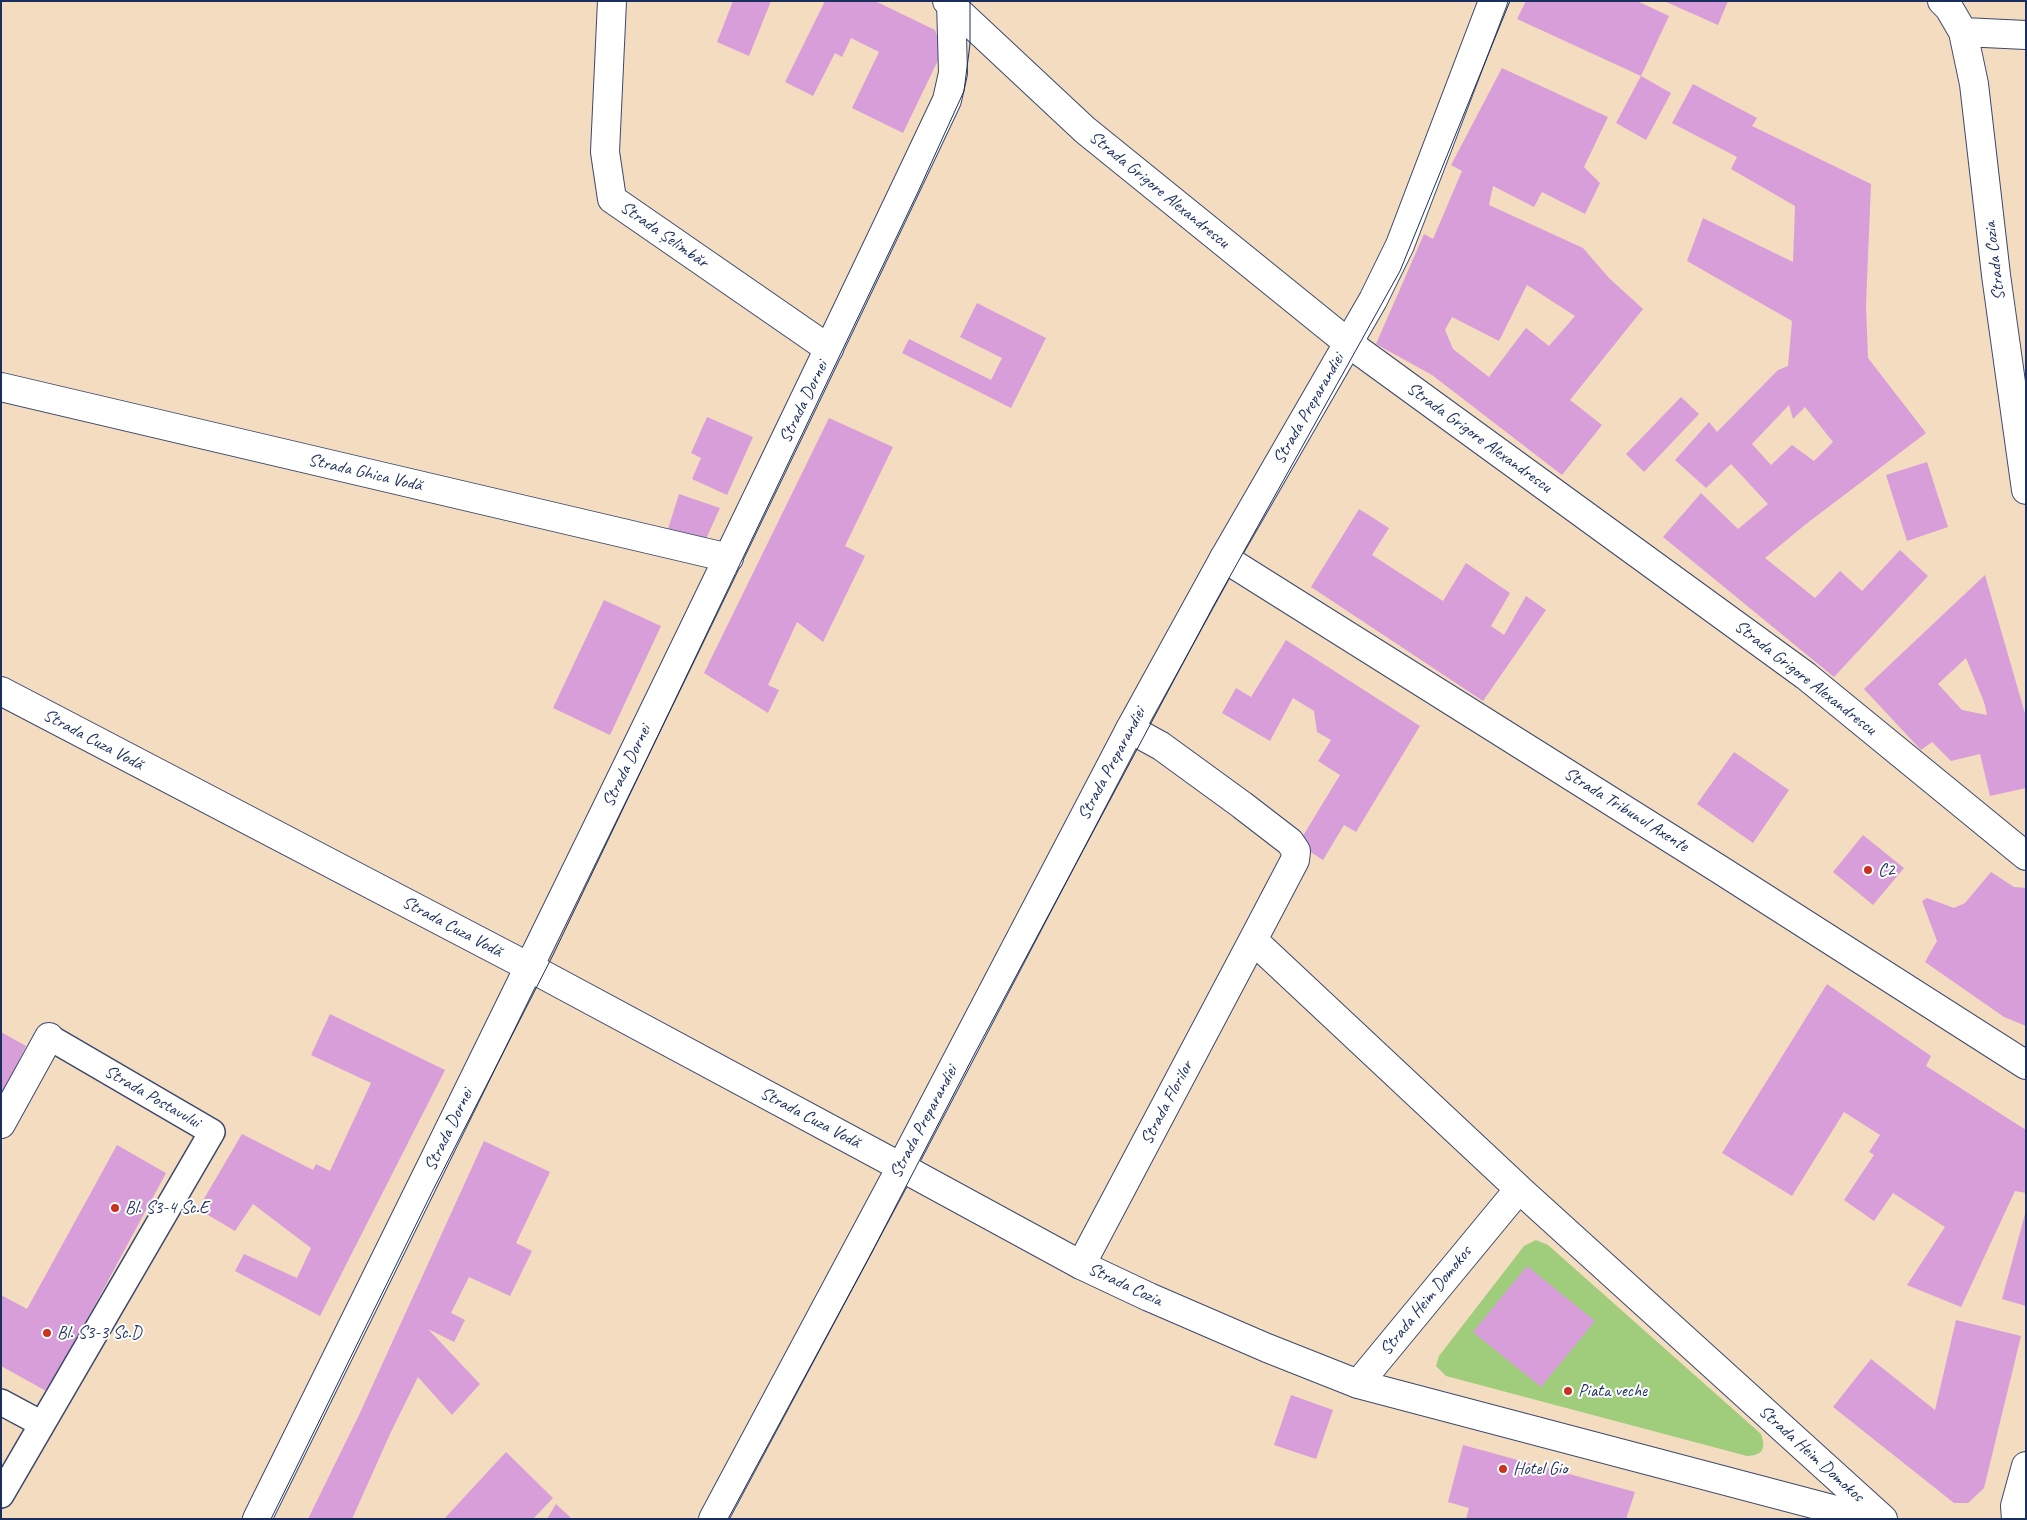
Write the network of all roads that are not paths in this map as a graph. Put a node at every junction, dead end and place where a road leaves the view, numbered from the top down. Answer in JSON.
{"nodes":[{"id":1,"x":612,"y":1,"type":"edge"},
{"id":2,"x":1493,"y":1,"type":"edge"},
{"id":3,"x":1942,"y":1,"type":"edge"},
{"id":4,"x":950,"y":2,"type":"edge"},
{"id":5,"x":1963,"y":32,"type":"junction"},
{"id":6,"x":2026,"y":35,"type":"edge"},
{"id":7,"x":1347,"y":342,"type":"junction"},
{"id":8,"x":829,"y":350,"type":"junction"},
{"id":9,"x":1,"y":387,"type":"edge"},
{"id":10,"x":2026,"y":490,"type":"edge"},
{"id":11,"x":729,"y":558,"type":"junction"},
{"id":12,"x":1224,"y":558,"type":"junction"},
{"id":13,"x":1,"y":692,"type":"edge"},
{"id":14,"x":1130,"y":729,"type":"junction"},
{"id":15,"x":2026,"y":856,"type":"edge"},
{"id":16,"x":1253,"y":940,"type":"junction"},
{"id":17,"x":529,"y":967,"type":"junction"},
{"id":18,"x":49,"y":1037,"type":"joint"},
{"id":19,"x":2026,"y":1065,"type":"edge"},
{"id":20,"x":1,"y":1124,"type":"edge"},
{"id":21,"x":901,"y":1167,"type":"junction"},
{"id":22,"x":1519,"y":1189,"type":"junction"},
{"id":23,"x":1081,"y":1265,"type":"junction"},
{"id":24,"x":1358,"y":1384,"type":"junction"},
{"id":25,"x":1,"y":1402,"type":"edge"},
{"id":26,"x":42,"y":1424,"type":"junction"},
{"id":27,"x":2026,"y":1466,"type":"edge"},
{"id":28,"x":1,"y":1495,"type":"edge"},
{"id":29,"x":257,"y":1519,"type":"edge"},
{"id":30,"x":713,"y":1519,"type":"edge"},
{"id":31,"x":1870,"y":1519,"type":"edge"},
{"id":32,"x":1883,"y":1519,"type":"edge"},
{"id":33,"x":2016,"y":1519,"type":"edge"}],
"edges":[{"from":1,"to":8,"type":"street","name":"Strada Șelimbăr"},
{"from":2,"to":7,"type":"street","name":"Strada Preparandiei"},
{"from":3,"to":5,"type":"street","name":"Strada Cozia"},
{"from":4,"to":7,"type":"street","name":"Strada Grigore Alexandrescu"},
{"from":4,"to":8,"type":"street","name":"Strada Dornei"},
{"from":5,"to":6,"type":"street"},
{"from":5,"to":10,"type":"street","name":"Strada Cozia"},
{"from":7,"to":12,"type":"street","name":"Strada Preparandiei"},
{"from":7,"to":15,"type":"street","name":"Strada Grigore Alexandrescu"},
{"from":8,"to":11,"type":"street","name":"Strada Dornei"},
{"from":9,"to":11,"type":"street","name":"Strada Ghica Vodă"},
{"from":11,"to":17,"type":"street","name":"Strada Dornei"},
{"from":12,"to":14,"type":"street","name":"Strada Preparandiei"},
{"from":12,"to":19,"type":"street","name":"Strada Tribunul Axente"},
{"from":13,"to":17,"type":"street","name":"Strada Cuza Vodă"},
{"from":14,"to":16,"type":"street","name":"Strada Florilor"},
{"from":14,"to":21,"type":"street","name":"Strada Preparandiei"},
{"from":16,"to":22,"type":"street"},
{"from":16,"to":23,"type":"street","name":"Strada Florilor"},
{"from":17,"to":21,"type":"street","name":"Strada Cuza Vodă"},
{"from":17,"to":29,"type":"street","name":"Strada Dornei"},
{"from":18,"to":20,"type":"street","name":"Strada Postavului"},
{"from":18,"to":26,"type":"street","name":"Strada Postavului"},
{"from":21,"to":23,"type":"street","name":"Strada Cozia"},
{"from":21,"to":30,"type":"street","name":"Strada Preparandiei"},
{"from":22,"to":24,"type":"street","name":"Strada Heim Domokos"},
{"from":22,"to":32,"type":"street","name":"Strada Heim Domokos"},
{"from":23,"to":24,"type":"street","name":"Strada Cozia"},
{"from":24,"to":31,"type":"street","name":"Strada Heim Domokos"},
{"from":25,"to":26,"type":"street"},
{"from":26,"to":28,"type":"street","name":"Strada Postavului"},
{"from":27,"to":33,"type":"street"}]}
